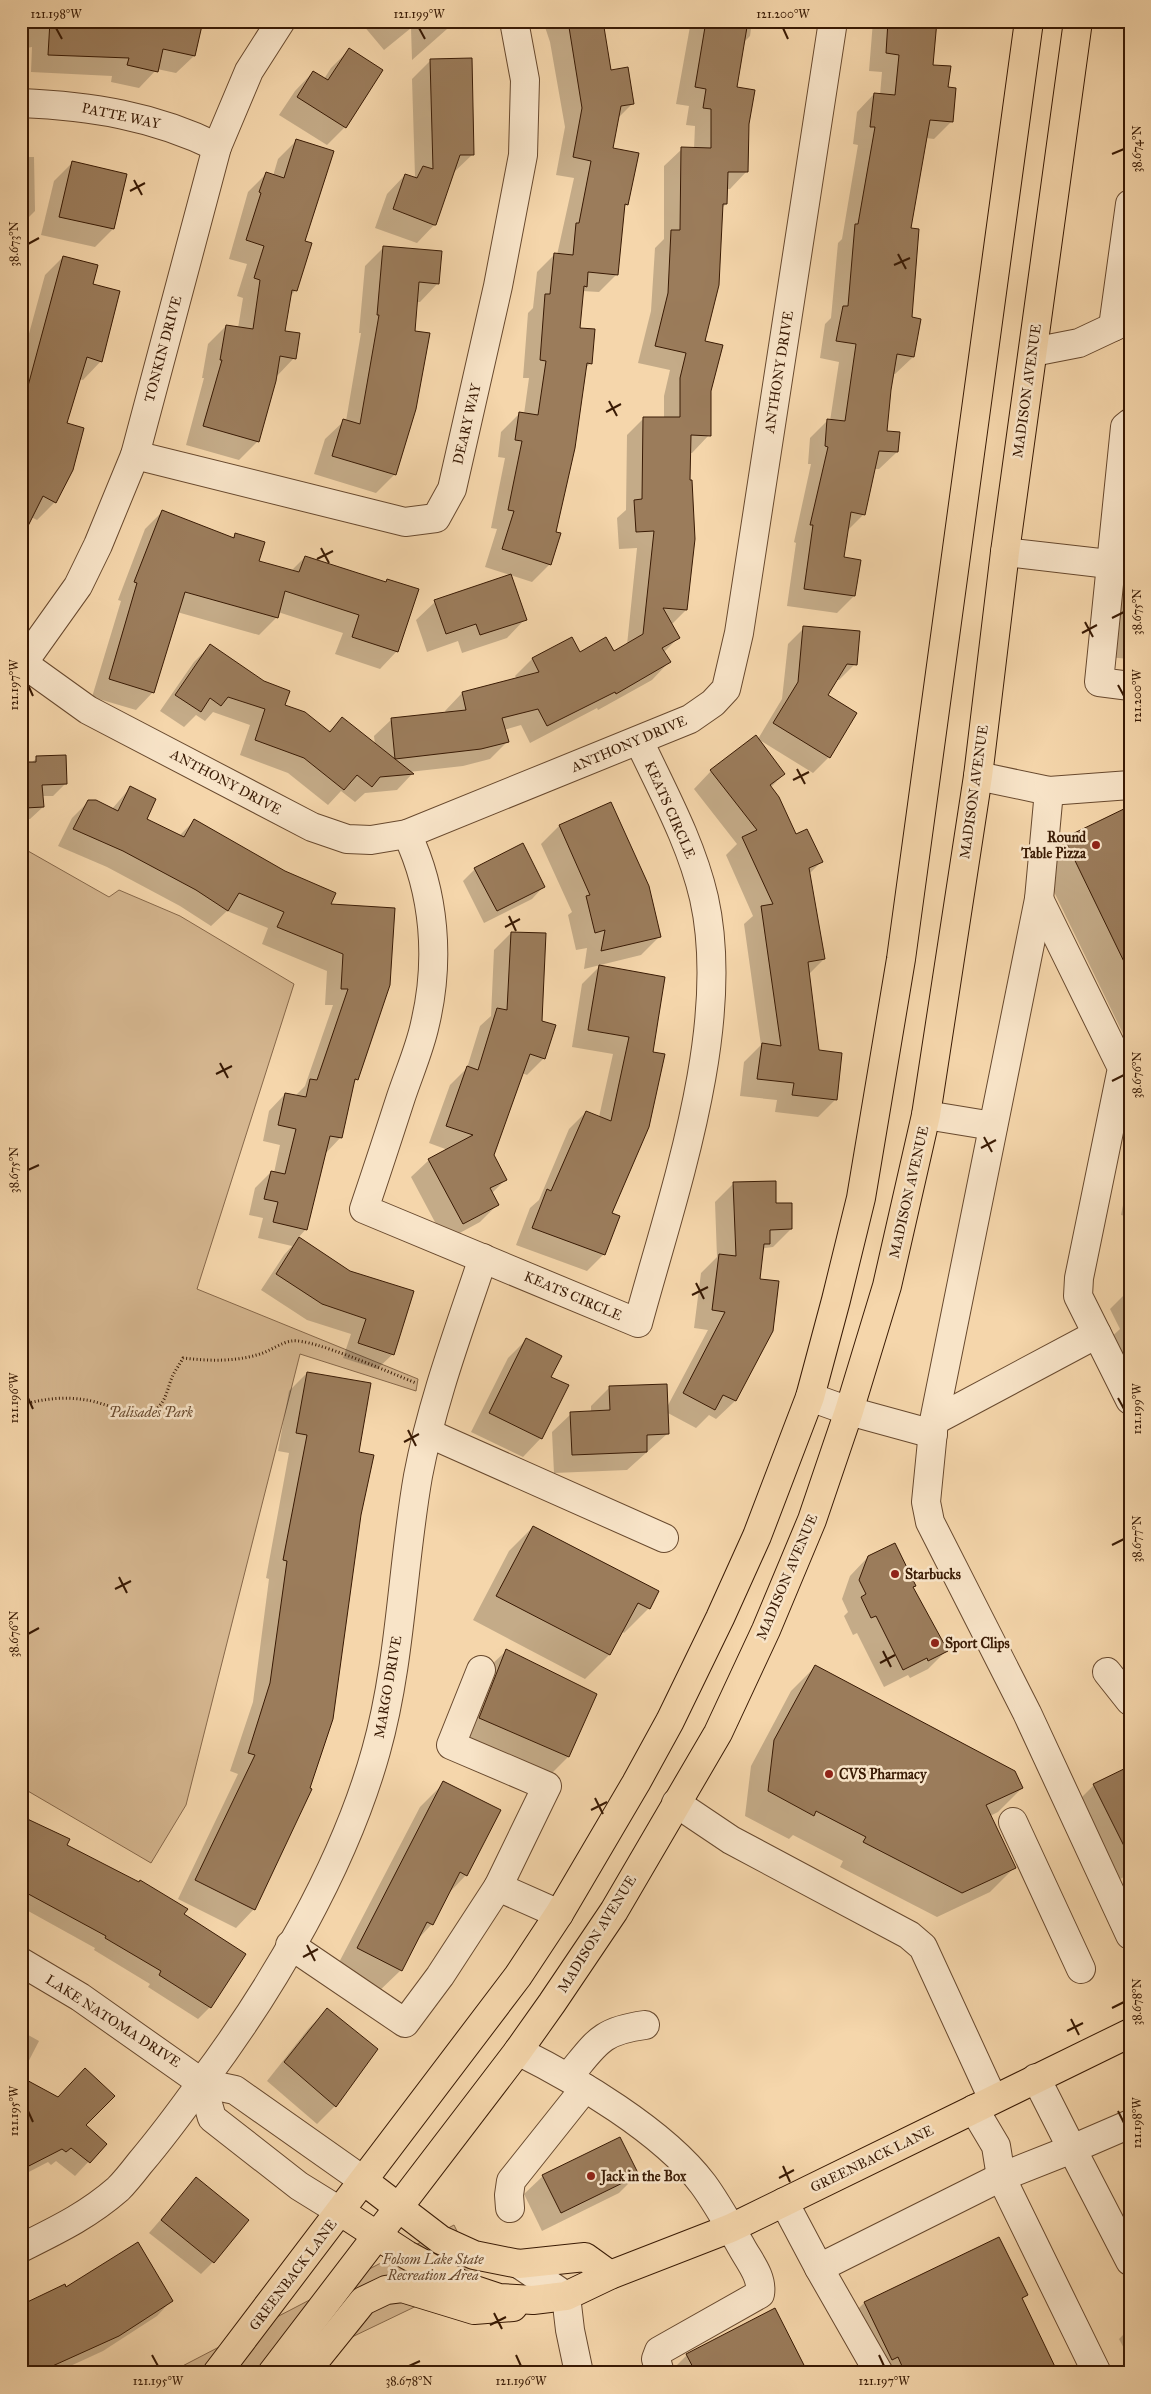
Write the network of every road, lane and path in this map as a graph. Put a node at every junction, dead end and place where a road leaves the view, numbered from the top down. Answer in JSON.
{"nodes":[{"id":1,"x":281,"y":21,"type":"edge"},
{"id":2,"x":514,"y":21,"type":"edge"},
{"id":3,"x":833,"y":21,"type":"edge"},
{"id":4,"x":1029,"y":21,"type":"edge"},
{"id":5,"x":1078,"y":21,"type":"edge"},
{"id":6,"x":21,"y":103,"type":"edge"},
{"id":7,"x":217,"y":147,"type":"junction"},
{"id":8,"x":1130,"y":204,"type":"edge"},
{"id":9,"x":1121,"y":323,"type":"edge"},
{"id":10,"x":1032,"y":352,"type":"junction"},
{"id":11,"x":1130,"y":423,"type":"edge"},
{"id":12,"x":135,"y":455,"type":"junction"},
{"id":13,"x":1005,"y":552,"type":"junction"},
{"id":14,"x":1110,"y":564,"type":"junction"},
{"id":15,"x":22,"y":665,"type":"edge"},
{"id":16,"x":1130,"y":686,"type":"edge"},
{"id":17,"x":639,"y":741,"type":"junction"},
{"id":18,"x":978,"y":776,"type":"junction"},
{"id":19,"x":1130,"y":785,"type":"edge"},
{"id":20,"x":1049,"y":791,"type":"junction"},
{"id":21,"x":407,"y":834,"type":"junction"},
{"id":22,"x":1039,"y":899,"type":"junction"},
{"id":23,"x":926,"y":1115,"type":"junction"},
{"id":24,"x":993,"y":1126,"type":"junction"},
{"id":25,"x":483,"y":1258,"type":"junction"},
{"id":26,"x":1097,"y":1334,"type":"junction"},
{"id":27,"x":439,"y":1393,"type":"junction"},
{"id":28,"x":810,"y":1397,"type":"junction"},
{"id":29,"x":1130,"y":1400,"type":"edge"},
{"id":30,"x":21,"y":1405,"type":"edge"},
{"id":31,"x":849,"y":1411,"type":"junction"},
{"id":32,"x":933,"y":1428,"type":"junction"},
{"id":33,"x":428,"y":1433,"type":"junction"},
{"id":34,"x":664,"y":1538,"type":"dead end"},
{"id":35,"x":481,"y":1670,"type":"dead end"},
{"id":36,"x":1108,"y":1672,"type":"dead end"},
{"id":37,"x":1130,"y":1701,"type":"edge"},
{"id":38,"x":676,"y":1803,"type":"junction"},
{"id":39,"x":1013,"y":1822,"type":"dead end"},
{"id":40,"x":498,"y":1887,"type":"junction"},
{"id":41,"x":559,"y":1914,"type":"junction"},
{"id":42,"x":1130,"y":1935,"type":"edge"},
{"id":43,"x":290,"y":1945,"type":"junction"},
{"id":44,"x":21,"y":1962,"type":"edge"},
{"id":45,"x":1081,"y":1969,"type":"dead end"},
{"id":46,"x":645,"y":2025,"type":"dead end"},
{"id":47,"x":1130,"y":2033,"type":"edge"},
{"id":48,"x":518,"y":2051,"type":"junction"},
{"id":49,"x":1036,"y":2078,"type":"junction"},
{"id":50,"x":576,"y":2082,"type":"junction"},
{"id":51,"x":202,"y":2083,"type":"junction"},
{"id":52,"x":984,"y":2104,"type":"junction"},
{"id":53,"x":1130,"y":2124,"type":"edge"},
{"id":54,"x":1072,"y":2149,"type":"junction"},
{"id":55,"x":1001,"y":2177,"type":"junction"},
{"id":56,"x":364,"y":2181,"type":"junction"},
{"id":57,"x":784,"y":2202,"type":"junction"},
{"id":58,"x":400,"y":2208,"type":"junction"},
{"id":59,"x":510,"y":2208,"type":"dead end"},
{"id":60,"x":341,"y":2212,"type":"junction"},
{"id":61,"x":731,"y":2228,"type":"junction"},
{"id":62,"x":378,"y":2236,"type":"junction"},
{"id":63,"x":21,"y":2248,"type":"edge"},
{"id":64,"x":1130,"y":2261,"type":"edge"},
{"id":65,"x":519,"y":2264,"type":"junction"},
{"id":66,"x":819,"y":2268,"type":"junction"},
{"id":67,"x":610,"y":2276,"type":"junction"},
{"id":68,"x":566,"y":2296,"type":"junction"},
{"id":69,"x":533,"y":2300,"type":"junction"},
{"id":70,"x":217,"y":2373,"type":"edge"},
{"id":71,"x":272,"y":2373,"type":"edge"},
{"id":72,"x":305,"y":2373,"type":"edge"},
{"id":73,"x":579,"y":2373,"type":"edge"},
{"id":74,"x":660,"y":2373,"type":"edge"},
{"id":75,"x":879,"y":2373,"type":"edge"},
{"id":76,"x":1098,"y":2373,"type":"edge"}],
"edges":[{"from":1,"to":7,"type":"street","name":"TONKIN DRIVE"},
{"from":2,"to":12,"type":"street","name":"DEARY WAY"},
{"from":3,"to":17,"type":"street","name":"ANTHONY DRIVE"},
{"from":4,"to":28,"type":"main road"},
{"from":5,"to":10,"type":"main road","name":"MADISON AVENUE"},
{"from":6,"to":7,"type":"street","name":"PATTE WAY"},
{"from":7,"to":12,"type":"street","name":"TONKIN DRIVE"},
{"from":8,"to":9,"type":"street"},
{"from":9,"to":10,"type":"street"},
{"from":10,"to":13,"type":"main road","name":"MADISON AVENUE"},
{"from":11,"to":14,"type":"street"},
{"from":12,"to":15,"type":"street","name":"TONKIN DRIVE"},
{"from":13,"to":14,"type":"street"},
{"from":13,"to":18,"type":"main road","name":"MADISON AVENUE"},
{"from":14,"to":16,"type":"street"},
{"from":15,"to":21,"type":"street","name":"ANTHONY DRIVE"},
{"from":17,"to":21,"type":"street","name":"ANTHONY DRIVE"},
{"from":17,"to":25,"type":"street","name":"KEATS CIRCLE"},
{"from":18,"to":20,"type":"street"},
{"from":18,"to":23,"type":"main road","name":"MADISON AVENUE"},
{"from":19,"to":20,"type":"street"},
{"from":20,"to":22,"type":"street"},
{"from":21,"to":25,"type":"street","name":"KEATS CIRCLE"},
{"from":22,"to":24,"type":"street"},
{"from":22,"to":26,"type":"street"},
{"from":23,"to":24,"type":"street"},
{"from":23,"to":31,"type":"main road","name":"MADISON AVENUE"},
{"from":24,"to":32,"type":"street"},
{"from":25,"to":27,"type":"street","name":"MARGO DRIVE"},
{"from":26,"to":29,"type":"street"},
{"from":26,"to":32,"type":"street"},
{"from":27,"to":30,"type":"path"},
{"from":27,"to":33,"type":"street","name":"MARGO DRIVE"},
{"from":28,"to":31,"type":"street"},
{"from":28,"to":41,"type":"main road"},
{"from":31,"to":32,"type":"street"},
{"from":31,"to":38,"type":"main road","name":"MADISON AVENUE"},
{"from":32,"to":42,"type":"street"},
{"from":33,"to":34,"type":"street"},
{"from":33,"to":43,"type":"street","name":"MARGO DRIVE"},
{"from":35,"to":40,"type":"street"},
{"from":36,"to":37,"type":"street"},
{"from":38,"to":48,"type":"main road","name":"MADISON AVENUE"},
{"from":38,"to":52,"type":"street"},
{"from":39,"to":45,"type":"street"},
{"from":40,"to":41,"type":"street"},
{"from":40,"to":43,"type":"street"},
{"from":41,"to":56,"type":"main road"},
{"from":43,"to":51,"type":"street","name":"MARGO DRIVE"},
{"from":44,"to":51,"type":"street","name":"LAKE NATOMA DRIVE"},
{"from":46,"to":50,"type":"street"},
{"from":47,"to":49,"type":"main road","name":"GREENBACK LANE"},
{"from":48,"to":50,"type":"street"},
{"from":48,"to":58,"type":"main road","name":"MADISON AVENUE"},
{"from":49,"to":52,"type":"main road","name":"GREENBACK LANE"},
{"from":49,"to":54,"type":"street"},
{"from":50,"to":59,"type":"street"},
{"from":50,"to":61,"type":"street"},
{"from":51,"to":56,"type":"street","name":"LAKE NATOMA DRIVE"},
{"from":51,"to":60,"type":"street"},
{"from":51,"to":63,"type":"street","name":"MARGO DRIVE"},
{"from":52,"to":55,"type":"street"},
{"from":52,"to":57,"type":"main road","name":"GREENBACK LANE"},
{"from":53,"to":54,"type":"street"},
{"from":54,"to":55,"type":"street"},
{"from":54,"to":64,"type":"street"},
{"from":55,"to":66,"type":"street"},
{"from":55,"to":76,"type":"street"},
{"from":56,"to":58,"type":"main road"},
{"from":56,"to":60,"type":"main road"},
{"from":57,"to":61,"type":"main road","name":"GREENBACK LANE"},
{"from":57,"to":66,"type":"street"},
{"from":58,"to":62,"type":"main road","name":"MADISON AVENUE"},
{"from":58,"to":65,"type":"main road"},
{"from":60,"to":62,"type":"main road","name":"GREENBACK LANE"},
{"from":60,"to":70,"type":"main road","name":"GREENBACK LANE"},
{"from":61,"to":67,"type":"main road","name":"GREENBACK LANE"},
{"from":61,"to":74,"type":"street"},
{"from":62,"to":69,"type":"main road","name":"GREENBACK LANE"},
{"from":62,"to":71,"type":"main road"},
{"from":65,"to":67,"type":"main road"},
{"from":65,"to":68,"type":"street"},
{"from":66,"to":75,"type":"street"},
{"from":67,"to":68,"type":"main road","name":"GREENBACK LANE"},
{"from":68,"to":69,"type":"main road","name":"GREENBACK LANE"},
{"from":68,"to":73,"type":"street"},
{"from":69,"to":72,"type":"main road"}]}
